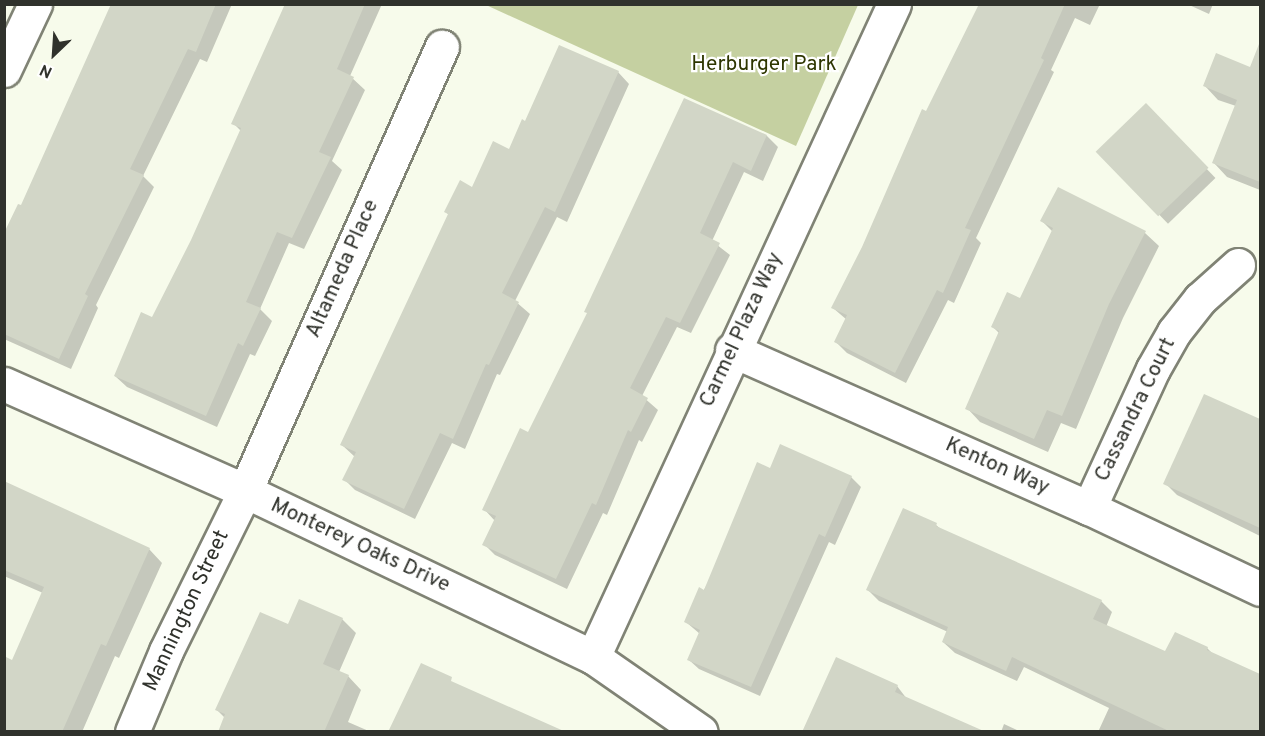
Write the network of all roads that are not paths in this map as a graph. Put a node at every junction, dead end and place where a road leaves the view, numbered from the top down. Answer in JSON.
{"nodes":[{"id":1,"x":35,"y":4,"type":"edge"},
{"id":2,"x":894,"y":4,"type":"edge"},
{"id":3,"x":442,"y":47,"type":"dead end"},
{"id":4,"x":4,"y":70,"type":"edge"},
{"id":5,"x":1239,"y":265,"type":"dead end"},
{"id":6,"x":732,"y":350,"type":"junction"},
{"id":7,"x":4,"y":384,"type":"edge"},
{"id":8,"x":245,"y":491,"type":"junction"},
{"id":9,"x":1089,"y":507,"type":"junction"},
{"id":10,"x":1260,"y":589,"type":"edge"},
{"id":11,"x":593,"y":657,"type":"junction"},
{"id":12,"x":132,"y":732,"type":"edge"},
{"id":13,"x":701,"y":732,"type":"edge"}],
"edges":[{"from":1,"to":4,"type":"street"},
{"from":2,"to":6,"type":"street","name":"Carmel Plaza Way"},
{"from":3,"to":8,"type":"street","name":"Altameda Place"},
{"from":5,"to":9,"type":"street","name":"Cassandra Court"},
{"from":6,"to":9,"type":"street","name":"Kenton Way"},
{"from":6,"to":11,"type":"street","name":"Carmel Plaza Way"},
{"from":7,"to":8,"type":"street","name":"Monterey Oaks Drive"},
{"from":8,"to":11,"type":"street","name":"Monterey Oaks Drive"},
{"from":8,"to":12,"type":"street","name":"Mannington Street"},
{"from":9,"to":10,"type":"street","name":"Kenton Way"},
{"from":11,"to":13,"type":"street","name":"Monterey Oaks Drive"}]}
